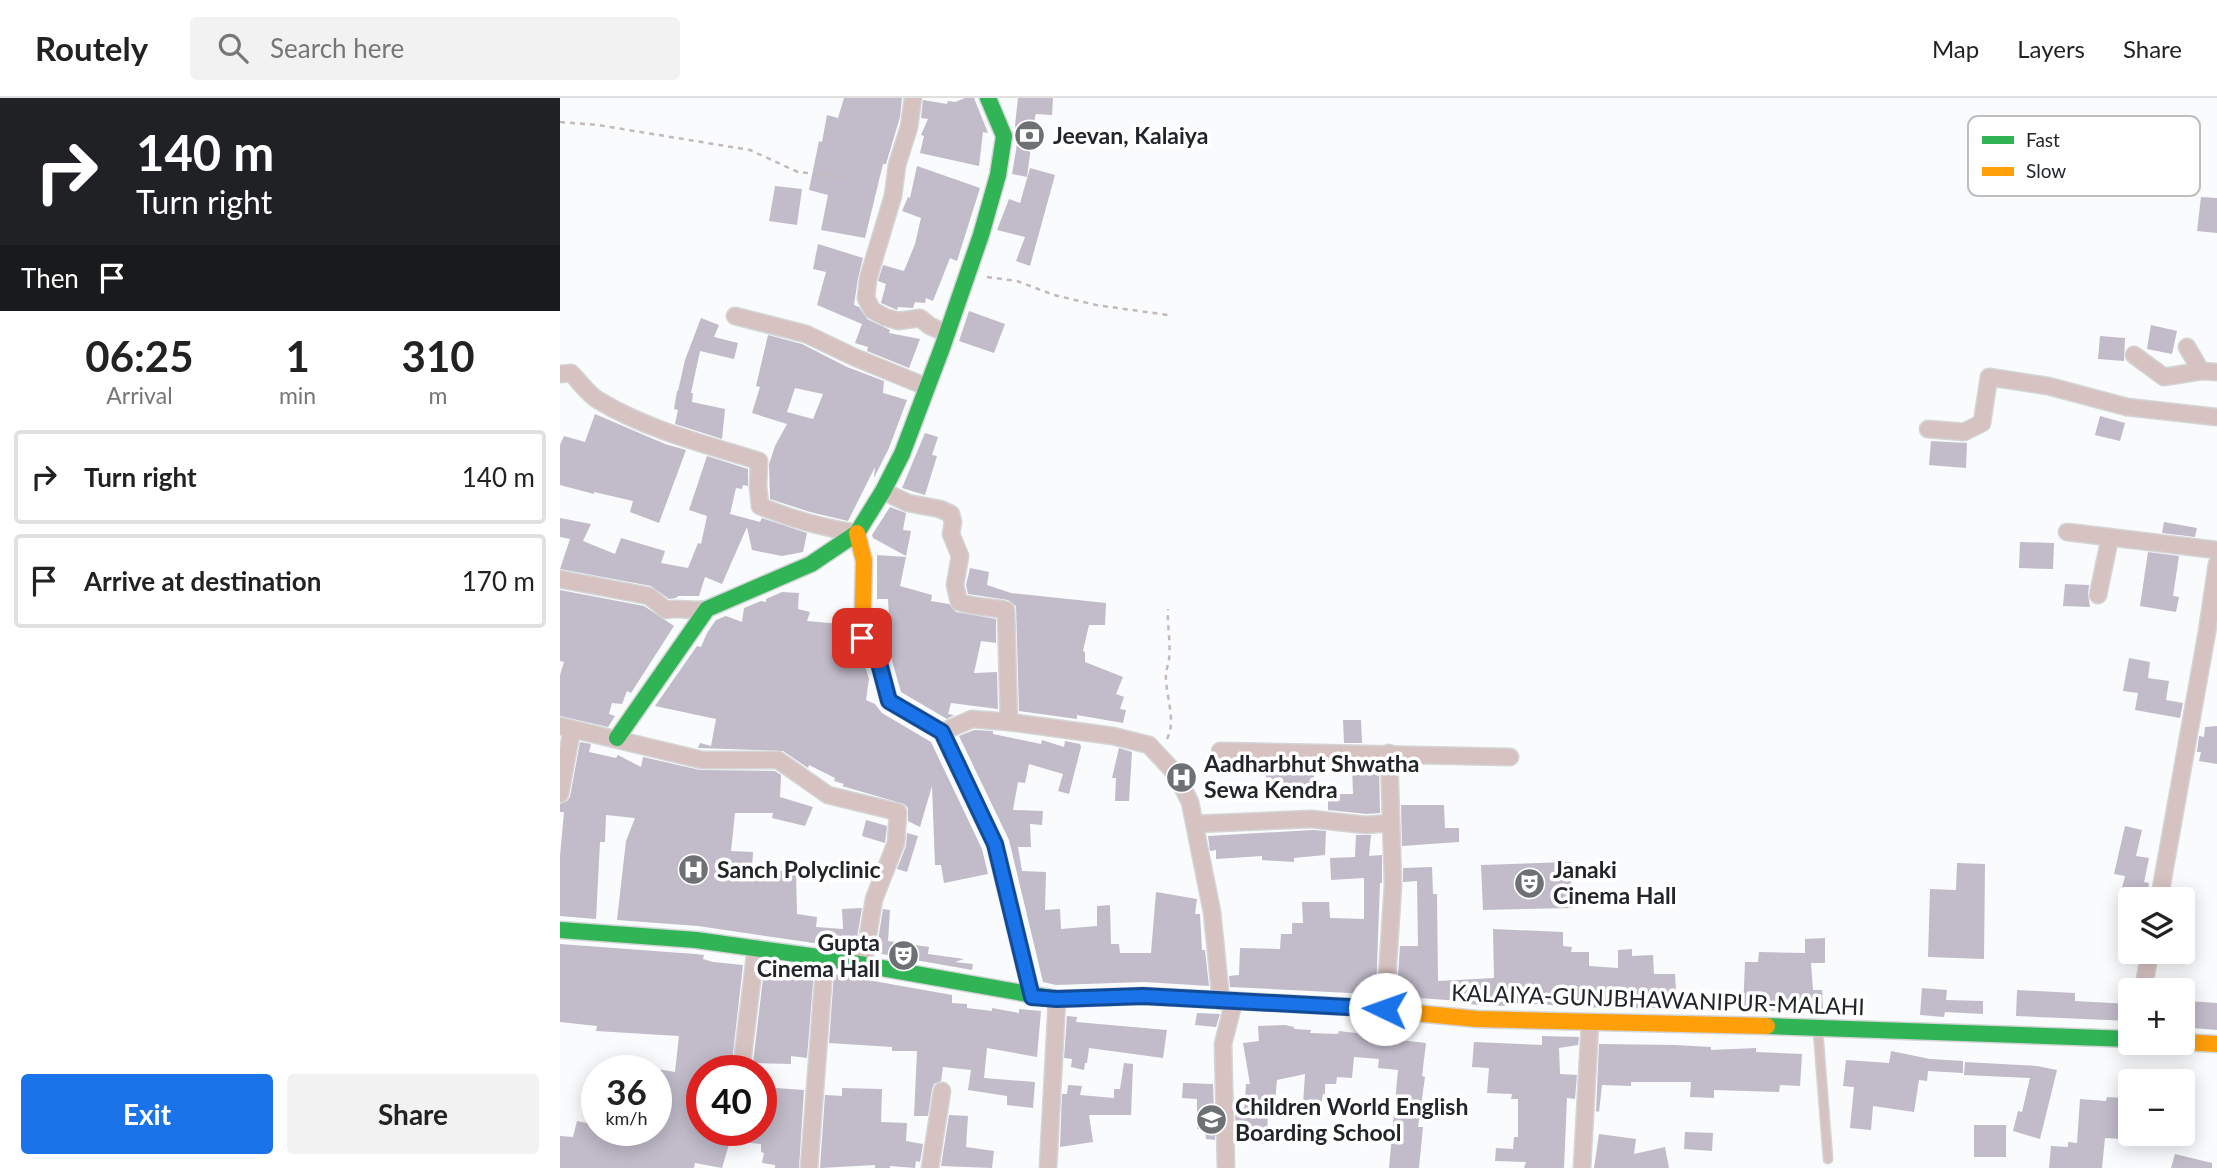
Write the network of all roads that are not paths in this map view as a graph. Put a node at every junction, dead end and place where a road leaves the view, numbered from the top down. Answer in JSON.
{"nodes":[{"id":1,"x":913,"y":98,"type":"edge"},
{"id":2,"x":988,"y":98,"type":"edge"},
{"id":3,"x":734,"y":316,"type":"dead end"},
{"id":4,"x":946,"y":333,"type":"junction"},
{"id":5,"x":2187,"y":347,"type":"dead end"},
{"id":6,"x":2134,"y":355,"type":"dead end"},
{"id":7,"x":2209,"y":371,"type":"edge"},
{"id":8,"x":560,"y":374,"type":"edge"},
{"id":9,"x":927,"y":387,"type":"junction"},
{"id":10,"x":2217,"y":417,"type":"edge"},
{"id":11,"x":1928,"y":429,"type":"dead end"},
{"id":12,"x":883,"y":491,"type":"junction"},
{"id":13,"x":2067,"y":532,"type":"dead end"},
{"id":14,"x":857,"y":533,"type":"junction"},
{"id":15,"x":2110,"y":537,"type":"junction"},
{"id":16,"x":2217,"y":551,"type":"edge"},
{"id":17,"x":2217,"y":564,"type":"edge"},
{"id":18,"x":560,"y":579,"type":"edge"},
{"id":19,"x":2098,"y":595,"type":"dead end"},
{"id":20,"x":707,"y":609,"type":"junction"},
{"id":21,"x":1009,"y":722,"type":"junction"},
{"id":22,"x":566,"y":728,"type":"edge"},
{"id":23,"x":942,"y":732,"type":"junction"},
{"id":24,"x":617,"y":738,"type":"junction"},
{"id":25,"x":1220,"y":751,"type":"dead end"},
{"id":26,"x":1389,"y":753,"type":"junction"},
{"id":27,"x":1510,"y":757,"type":"dead end"},
{"id":28,"x":560,"y":794,"type":"edge"},
{"id":29,"x":1195,"y":824,"type":"junction"},
{"id":30,"x":1390,"y":824,"type":"junction"},
{"id":31,"x":2162,"y":887,"type":"edge"},
{"id":32,"x":560,"y":930,"type":"edge"},
{"id":33,"x":756,"y":948,"type":"junction"},
{"id":34,"x":825,"y":958,"type":"junction"},
{"id":35,"x":863,"y":965,"type":"junction"},
{"id":36,"x":1032,"y":997,"type":"junction"},
{"id":37,"x":1057,"y":999,"type":"junction"},
{"id":38,"x":1228,"y":1001,"type":"junction"},
{"id":39,"x":1385,"y":1009,"type":"junction"},
{"id":40,"x":1590,"y":1023,"type":"junction"},
{"id":41,"x":1818,"y":1028,"type":"junction"},
{"id":42,"x":2118,"y":1039,"type":"edge"},
{"id":43,"x":2195,"y":1043,"type":"edge"},
{"id":44,"x":2217,"y":1044,"type":"edge"},
{"id":45,"x":743,"y":1055,"type":"edge"},
{"id":46,"x":942,"y":1091,"type":"dead end"},
{"id":47,"x":1828,"y":1158,"type":"dead end"},
{"id":48,"x":809,"y":1168,"type":"edge"},
{"id":49,"x":930,"y":1168,"type":"edge"},
{"id":50,"x":1048,"y":1168,"type":"edge"},
{"id":51,"x":1226,"y":1168,"type":"edge"},
{"id":52,"x":1581,"y":1168,"type":"edge"}],
"edges":[{"from":1,"to":4,"type":"street"},
{"from":2,"to":4,"type":"street"},
{"from":3,"to":9,"type":"street"},
{"from":4,"to":9,"type":"street"},
{"from":5,"to":7,"type":"street"},
{"from":6,"to":7,"type":"street"},
{"from":8,"to":14,"type":"street"},
{"from":9,"to":12,"type":"street"},
{"from":10,"to":11,"type":"street"},
{"from":12,"to":14,"type":"street"},
{"from":12,"to":21,"type":"street"},
{"from":13,"to":15,"type":"street"},
{"from":14,"to":20,"type":"street"},
{"from":14,"to":23,"type":"street"},
{"from":15,"to":16,"type":"street"},
{"from":15,"to":19,"type":"street"},
{"from":17,"to":31,"type":"street"},
{"from":18,"to":20,"type":"street"},
{"from":20,"to":24,"type":"street"},
{"from":21,"to":23,"type":"street"},
{"from":21,"to":29,"type":"street"},
{"from":22,"to":24,"type":"street"},
{"from":22,"to":28,"type":"street"},
{"from":23,"to":36,"type":"street"},
{"from":24,"to":35,"type":"street"},
{"from":25,"to":26,"type":"street"},
{"from":26,"to":27,"type":"street"},
{"from":26,"to":30,"type":"street"},
{"from":29,"to":30,"type":"street"},
{"from":29,"to":38,"type":"street"},
{"from":30,"to":39,"type":"street"},
{"from":32,"to":33,"type":"street","name":"KALAIYA-GUNJBHAWANIPUR-MALAHI"},
{"from":33,"to":34,"type":"street","name":"KALAIYA-GUNJBHAWANIPUR-MALAHI"},
{"from":33,"to":45,"type":"street"},
{"from":34,"to":35,"type":"street","name":"KALAIYA-GUNJBHAWANIPUR-MALAHI"},
{"from":34,"to":48,"type":"street"},
{"from":35,"to":36,"type":"street","name":"KALAIYA-GUNJBHAWANIPUR-MALAHI"},
{"from":36,"to":37,"type":"street","name":"KALAIYA-GUNJBHAWANIPUR-MALAHI"},
{"from":37,"to":38,"type":"street","name":"KALAIYA-GUNJBHAWANIPUR-MALAHI"},
{"from":37,"to":50,"type":"street"},
{"from":38,"to":39,"type":"street","name":"KALAIYA-GUNJBHAWANIPUR-MALAHI"},
{"from":38,"to":51,"type":"street"},
{"from":39,"to":40,"type":"street","name":"KALAIYA-GUNJBHAWANIPUR-MALAHI"},
{"from":40,"to":41,"type":"street","name":"KALAIYA-GUNJBHAWANIPUR-MALAHI"},
{"from":40,"to":52,"type":"street"},
{"from":41,"to":42,"type":"street","name":"KALAIYA-GUNJBHAWANIPUR-MALAHI"},
{"from":41,"to":47,"type":"lane"},
{"from":43,"to":44,"type":"street"},
{"from":46,"to":49,"type":"street"}]}
